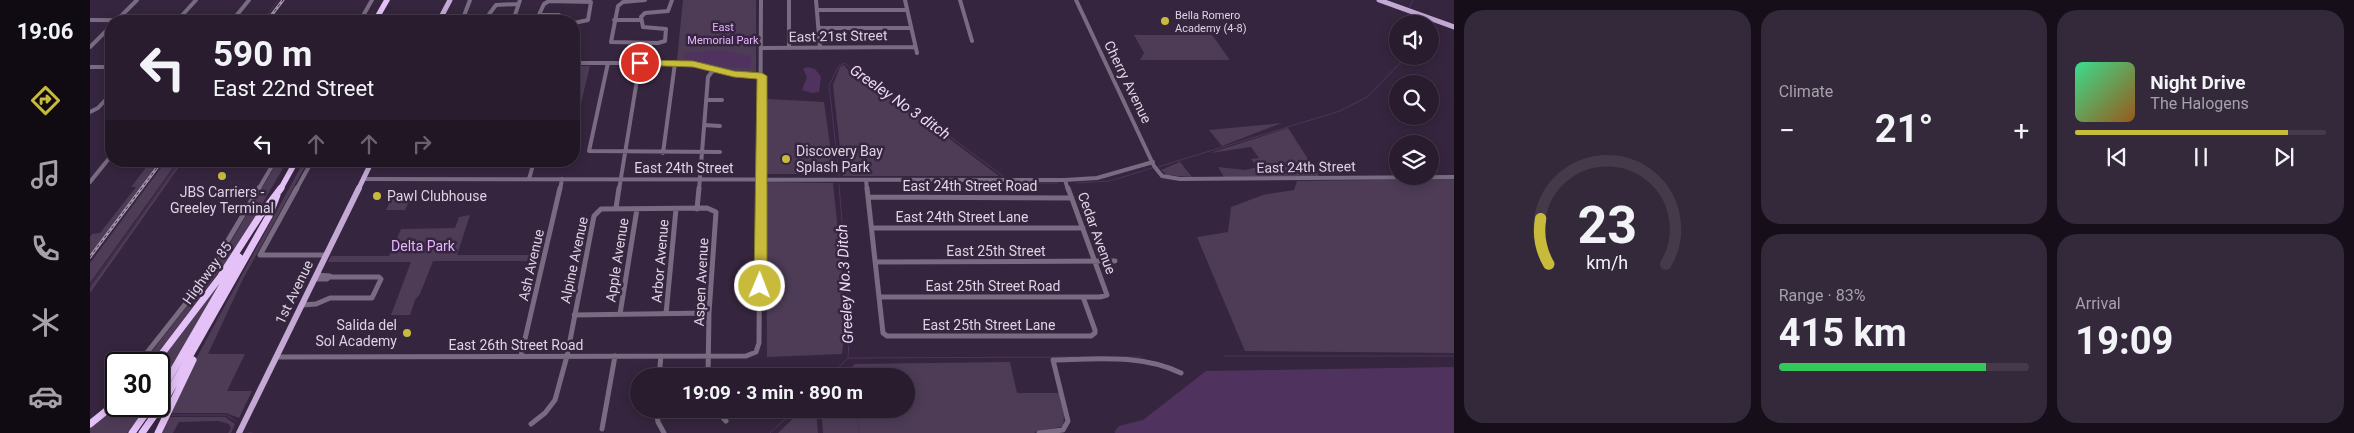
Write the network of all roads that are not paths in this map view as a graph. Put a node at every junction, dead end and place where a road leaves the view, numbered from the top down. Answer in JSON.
{"nodes":[{"id":1,"x":137,"y":0,"type":"edge"},
{"id":2,"x":196,"y":0,"type":"edge"},
{"id":3,"x":249,"y":0,"type":"edge"},
{"id":4,"x":372,"y":0,"type":"edge"},
{"id":5,"x":386,"y":0,"type":"edge"},
{"id":6,"x":450,"y":0,"type":"edge"},
{"id":7,"x":470,"y":0,"type":"edge"},
{"id":8,"x":559,"y":0,"type":"edge"},
{"id":9,"x":645,"y":0,"type":"edge"},
{"id":10,"x":672,"y":0,"type":"edge"},
{"id":11,"x":761,"y":0,"type":"edge"},
{"id":12,"x":789,"y":0,"type":"edge"},
{"id":13,"x":816,"y":0,"type":"edge"},
{"id":14,"x":905,"y":0,"type":"edge"},
{"id":15,"x":960,"y":0,"type":"edge"},
{"id":16,"x":1076,"y":0,"type":"edge"},
{"id":17,"x":1379,"y":0,"type":"edge"},
{"id":18,"x":519,"y":2,"type":"edge"},
{"id":19,"x":817,"y":10,"type":"junction"},
{"id":20,"x":907,"y":10,"type":"junction"},
{"id":21,"x":122,"y":15,"type":"edge"},
{"id":22,"x":182,"y":15,"type":"edge"},
{"id":23,"x":237,"y":15,"type":"edge"},
{"id":24,"x":363,"y":15,"type":"edge"},
{"id":25,"x":378,"y":15,"type":"edge"},
{"id":26,"x":442,"y":15,"type":"edge"},
{"id":27,"x":464,"y":15,"type":"edge"},
{"id":28,"x":488,"y":15,"type":"edge"},
{"id":29,"x":516,"y":15,"type":"edge"},
{"id":30,"x":540,"y":15,"type":"joint"},
{"id":31,"x":559,"y":15,"type":"edge"},
{"id":32,"x":90,"y":20,"type":"edge"},
{"id":33,"x":614,"y":20,"type":"junction"},
{"id":34,"x":640,"y":20,"type":"junction"},
{"id":35,"x":105,"y":21,"type":"edge"},
{"id":36,"x":580,"y":21,"type":"edge"},
{"id":37,"x":819,"y":28,"type":"junction"},
{"id":38,"x":911,"y":28,"type":"junction"},
{"id":39,"x":1454,"y":28,"type":"edge"},
{"id":40,"x":105,"y":32,"type":"edge"},
{"id":41,"x":972,"y":41,"type":"dead end"},
{"id":42,"x":643,"y":43,"type":"junction"},
{"id":43,"x":90,"y":47,"type":"edge"},
{"id":44,"x":915,"y":47,"type":"junction"},
{"id":45,"x":761,"y":48,"type":"junction"},
{"id":46,"x":789,"y":48,"type":"junction"},
{"id":47,"x":820,"y":48,"type":"junction"},
{"id":48,"x":917,"y":53,"type":"dead end"},
{"id":49,"x":580,"y":63,"type":"edge"},
{"id":50,"x":608,"y":63,"type":"junction"},
{"id":51,"x":675,"y":63,"type":"junction"},
{"id":52,"x":640,"y":65,"type":"junction"},
{"id":53,"x":90,"y":67,"type":"edge"},
{"id":54,"x":105,"y":67,"type":"edge"},
{"id":55,"x":714,"y":69,"type":"junction"},
{"id":56,"x":762,"y":76,"type":"junction"},
{"id":57,"x":105,"y":100,"type":"edge"},
{"id":58,"x":706,"y":100,"type":"junction"},
{"id":59,"x":722,"y":100,"type":"dead end"},
{"id":60,"x":91,"y":111,"type":"edge"},
{"id":61,"x":704,"y":126,"type":"junction"},
{"id":62,"x":720,"y":126,"type":"dead end"},
{"id":63,"x":663,"y":152,"type":"junction"},
{"id":64,"x":702,"y":152,"type":"junction"},
{"id":65,"x":720,"y":152,"type":"dead end"},
{"id":66,"x":625,"y":153,"type":"junction"},
{"id":67,"x":1153,"y":162,"type":"junction"},
{"id":68,"x":105,"y":163,"type":"edge"},
{"id":69,"x":271,"y":167,"type":"edge"},
{"id":70,"x":293,"y":167,"type":"edge"},
{"id":71,"x":309,"y":167,"type":"edge"},
{"id":72,"x":369,"y":167,"type":"edge"},
{"id":73,"x":532,"y":167,"type":"edge"},
{"id":74,"x":1159,"y":174,"type":"joint"},
{"id":75,"x":1454,"y":177,"type":"edge"},
{"id":76,"x":529,"y":179,"type":"junction"},
{"id":77,"x":562,"y":179,"type":"junction"},
{"id":78,"x":621,"y":179,"type":"junction"},
{"id":79,"x":699,"y":179,"type":"junction"},
{"id":80,"x":761,"y":179,"type":"junction"},
{"id":81,"x":363,"y":180,"type":"junction"},
{"id":82,"x":866,"y":180,"type":"junction"},
{"id":83,"x":1065,"y":180,"type":"junction"},
{"id":84,"x":90,"y":182,"type":"edge"},
{"id":85,"x":277,"y":194,"type":"junction"},
{"id":86,"x":869,"y":197,"type":"junction"},
{"id":87,"x":1072,"y":198,"type":"junction"},
{"id":88,"x":616,"y":208,"type":"junction"},
{"id":89,"x":697,"y":208,"type":"junction"},
{"id":90,"x":636,"y":209,"type":"junction"},
{"id":91,"x":676,"y":209,"type":"junction"},
{"id":92,"x":872,"y":228,"type":"junction"},
{"id":93,"x":1083,"y":228,"type":"junction"},
{"id":94,"x":252,"y":229,"type":"junction"},
{"id":95,"x":326,"y":255,"type":"junction"},
{"id":96,"x":1116,"y":261,"type":"dead end"},
{"id":97,"x":876,"y":262,"type":"junction"},
{"id":98,"x":1095,"y":262,"type":"junction"},
{"id":99,"x":315,"y":277,"type":"junction"},
{"id":100,"x":1107,"y":295,"type":"joint"},
{"id":101,"x":880,"y":297,"type":"junction"},
{"id":102,"x":1083,"y":297,"type":"junction"},
{"id":103,"x":302,"y":305,"type":"junction"},
{"id":104,"x":710,"y":312,"type":"junction"},
{"id":105,"x":574,"y":314,"type":"junction"},
{"id":106,"x":620,"y":314,"type":"junction"},
{"id":107,"x":666,"y":314,"type":"junction"},
{"id":108,"x":199,"y":342,"type":"junction"},
{"id":109,"x":147,"y":352,"type":"edge"},
{"id":110,"x":163,"y":352,"type":"edge"},
{"id":111,"x":521,"y":356,"type":"junction"},
{"id":112,"x":567,"y":356,"type":"junction"},
{"id":113,"x":615,"y":356,"type":"junction"},
{"id":114,"x":661,"y":356,"type":"junction"},
{"id":115,"x":709,"y":356,"type":"junction"},
{"id":116,"x":276,"y":357,"type":"junction"},
{"id":117,"x":660,"y":368,"type":"edge"},
{"id":118,"x":708,"y":368,"type":"edge"},
{"id":119,"x":1181,"y":374,"type":"dead end"},
{"id":120,"x":170,"y":376,"type":"edge"},
{"id":121,"x":105,"y":412,"type":"edge"},
{"id":122,"x":144,"y":417,"type":"edge"},
{"id":123,"x":657,"y":418,"type":"edge"},
{"id":124,"x":723,"y":418,"type":"edge"},
{"id":125,"x":726,"y":421,"type":"dead end"},
{"id":126,"x":90,"y":424,"type":"edge"},
{"id":127,"x":531,"y":424,"type":"dead end"},
{"id":128,"x":602,"y":429,"type":"dead end"},
{"id":129,"x":132,"y":433,"type":"edge"},
{"id":130,"x":142,"y":433,"type":"edge"},
{"id":131,"x":158,"y":433,"type":"edge"},
{"id":132,"x":239,"y":433,"type":"edge"},
{"id":133,"x":664,"y":433,"type":"edge"},
{"id":134,"x":1040,"y":433,"type":"edge"}],
"edges":[{"from":1,"to":21,"type":"street"},
{"from":2,"to":22,"type":"street"},
{"from":3,"to":23,"type":"street"},
{"from":4,"to":24,"type":"street"},
{"from":5,"to":25,"type":"highway"},
{"from":6,"to":26,"type":"main road"},
{"from":7,"to":27,"type":"street"},
{"from":8,"to":30,"type":"street"},
{"from":8,"to":36,"type":"street"},
{"from":9,"to":33,"type":"street"},
{"from":10,"to":34,"type":"street"},
{"from":11,"to":45,"type":"street"},
{"from":12,"to":46,"type":"street"},
{"from":13,"to":19,"type":"street"},
{"from":14,"to":20,"type":"street"},
{"from":15,"to":41,"type":"street"},
{"from":16,"to":67,"type":"street","name":"Cherry Avenue"},
{"from":17,"to":39,"type":"main road"},
{"from":18,"to":28,"type":"street"},
{"from":18,"to":29,"type":"street"},
{"from":19,"to":20,"type":"street"},
{"from":19,"to":37,"type":"street"},
{"from":20,"to":38,"type":"street"},
{"from":30,"to":31,"type":"street"},
{"from":32,"to":35,"type":"street"},
{"from":33,"to":34,"type":"street"},
{"from":33,"to":42,"type":"street"},
{"from":34,"to":42,"type":"street"},
{"from":37,"to":38,"type":"street"},
{"from":37,"to":47,"type":"street"},
{"from":38,"to":44,"type":"street"},
{"from":40,"to":43,"type":"street"},
{"from":42,"to":52,"type":"street"},
{"from":44,"to":47,"type":"street","name":"East 21st Street"},
{"from":44,"to":48,"type":"street"},
{"from":45,"to":46,"type":"street","name":"East 21st Street"},
{"from":45,"to":56,"type":"street"},
{"from":46,"to":47,"type":"street","name":"East 21st Street"},
{"from":49,"to":50,"type":"street"},
{"from":50,"to":52,"type":"street"},
{"from":50,"to":66,"type":"street"},
{"from":51,"to":52,"type":"street"},
{"from":51,"to":55,"type":"street"},
{"from":51,"to":63,"type":"street"},
{"from":52,"to":66,"type":"street"},
{"from":53,"to":54,"type":"street"},
{"from":55,"to":56,"type":"street"},
{"from":55,"to":58,"type":"street"},
{"from":56,"to":80,"type":"street"},
{"from":57,"to":60,"type":"street"},
{"from":58,"to":59,"type":"street"},
{"from":58,"to":61,"type":"street"},
{"from":61,"to":62,"type":"street"},
{"from":61,"to":64,"type":"street"},
{"from":63,"to":64,"type":"street"},
{"from":63,"to":66,"type":"street"},
{"from":64,"to":65,"type":"street"},
{"from":64,"to":79,"type":"street"},
{"from":66,"to":78,"type":"street"},
{"from":67,"to":74,"type":"street","name":"Cherry Avenue"},
{"from":67,"to":83,"type":"street","name":"East 24th Street"},
{"from":68,"to":84,"type":"street"},
{"from":69,"to":109,"type":"street"},
{"from":70,"to":85,"type":"highway","name":"Highway 85"},
{"from":71,"to":95,"type":"street"},
{"from":72,"to":81,"type":"main road","name":"1st Avenue"},
{"from":73,"to":76,"type":"street"},
{"from":74,"to":75,"type":"street","name":"East 24th Street"},
{"from":76,"to":77,"type":"street","name":"East 24th Street"},
{"from":76,"to":81,"type":"street","name":"East 24th Street"},
{"from":77,"to":78,"type":"street","name":"East 24th Street"},
{"from":77,"to":111,"type":"street","name":"Ash Avenue"},
{"from":78,"to":79,"type":"street","name":"East 24th Street"},
{"from":78,"to":88,"type":"street"},
{"from":79,"to":80,"type":"street","name":"East 24th Street"},
{"from":79,"to":89,"type":"street"},
{"from":80,"to":82,"type":"street","name":"East 24th Street"},
{"from":80,"to":115,"type":"street","name":"East 26th Street Road"},
{"from":81,"to":95,"type":"main road","name":"1st Avenue"},
{"from":82,"to":83,"type":"street","name":"East 24th Street"},
{"from":82,"to":86,"type":"street"},
{"from":83,"to":87,"type":"street","name":"Cedar Avenue"},
{"from":85,"to":94,"type":"highway","name":"Highway 85"},
{"from":85,"to":108,"type":"highway","name":"Highway 85"},
{"from":86,"to":87,"type":"street","name":"East 24th Street Road"},
{"from":86,"to":92,"type":"street"},
{"from":87,"to":93,"type":"street","name":"Cedar Avenue"},
{"from":88,"to":90,"type":"street"},
{"from":88,"to":105,"type":"street","name":"Alpine Avenue"},
{"from":89,"to":91,"type":"street"},
{"from":89,"to":104,"type":"street","name":"Aspen Avenue"},
{"from":90,"to":91,"type":"street"},
{"from":90,"to":106,"type":"street","name":"Apple Avenue"},
{"from":91,"to":107,"type":"street","name":"Arbor Avenue"},
{"from":92,"to":93,"type":"street","name":"East 24th Street Lane"},
{"from":92,"to":97,"type":"street"},
{"from":93,"to":98,"type":"street","name":"Cedar Avenue"},
{"from":94,"to":110,"type":"highway","name":"Highway 85"},
{"from":94,"to":120,"type":"highway"},
{"from":95,"to":99,"type":"main road","name":"1st Avenue"},
{"from":96,"to":98,"type":"street","name":"East 25th Street"},
{"from":97,"to":98,"type":"street","name":"East 25th Street"},
{"from":97,"to":101,"type":"street"},
{"from":98,"to":100,"type":"street","name":"Cedar Avenue"},
{"from":99,"to":103,"type":"main road","name":"1st Avenue"},
{"from":99,"to":103,"type":"street"},
{"from":100,"to":102,"type":"street","name":"East 25th Street Road"},
{"from":101,"to":102,"type":"street","name":"East 25th Street Road"},
{"from":101,"to":102,"type":"street","name":"East 25th Street Lane"},
{"from":103,"to":116,"type":"main road","name":"1st Avenue"},
{"from":104,"to":107,"type":"street"},
{"from":104,"to":115,"type":"street","name":"Aspen Avenue"},
{"from":105,"to":106,"type":"street"},
{"from":105,"to":112,"type":"street","name":"Alpine Avenue"},
{"from":106,"to":107,"type":"street"},
{"from":108,"to":130,"type":"highway"},
{"from":108,"to":131,"type":"highway"},
{"from":111,"to":112,"type":"street","name":"East 26th Street Road"},
{"from":111,"to":116,"type":"street","name":"East 26th Street Road"},
{"from":112,"to":113,"type":"street","name":"East 26th Street Road"},
{"from":112,"to":127,"type":"street","name":"Alpine Avenue"},
{"from":113,"to":114,"type":"street","name":"East 26th Street Road"},
{"from":113,"to":128,"type":"street"},
{"from":114,"to":115,"type":"street","name":"East 26th Street Road"},
{"from":114,"to":117,"type":"street"},
{"from":115,"to":118,"type":"street","name":"Aspen Avenue"},
{"from":116,"to":132,"type":"main road","name":"1st Avenue"},
{"from":119,"to":134,"type":"street"},
{"from":121,"to":126,"type":"highway"},
{"from":122,"to":129,"type":"highway"},
{"from":123,"to":133,"type":"street"},
{"from":124,"to":125,"type":"street"}]}
